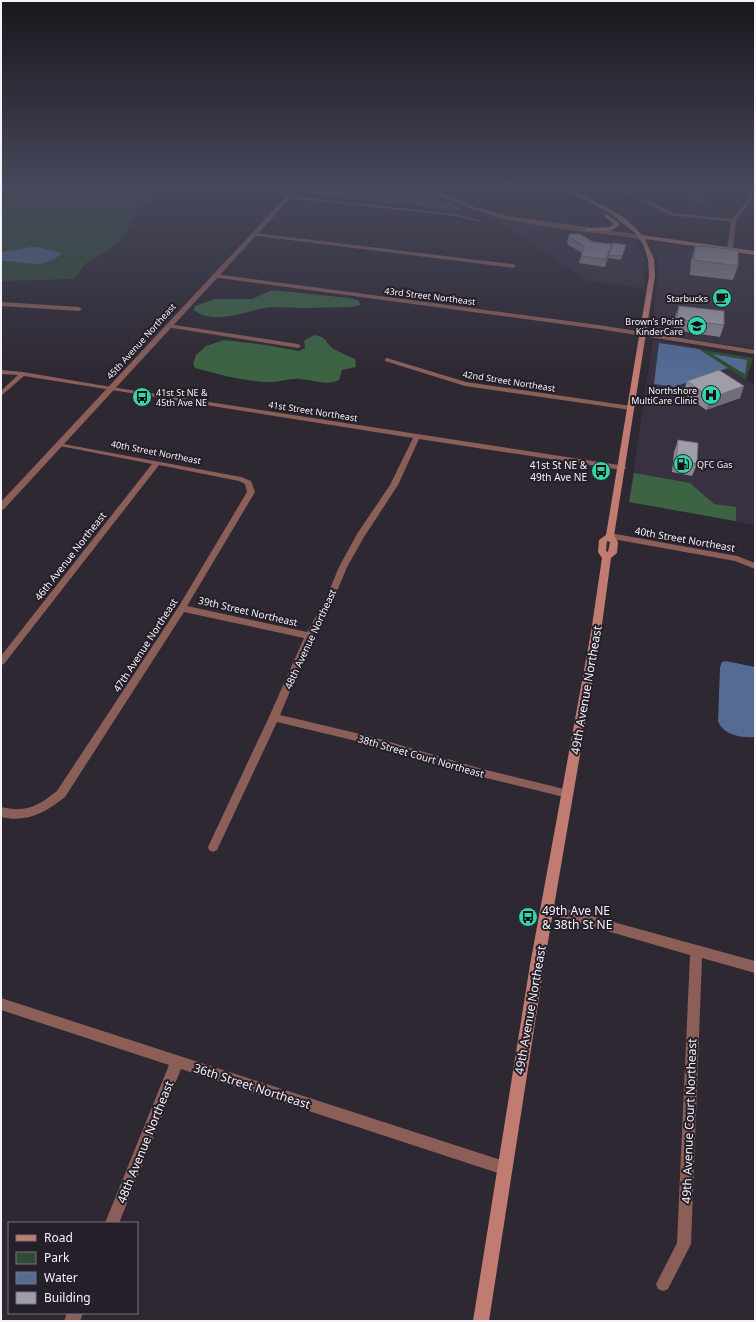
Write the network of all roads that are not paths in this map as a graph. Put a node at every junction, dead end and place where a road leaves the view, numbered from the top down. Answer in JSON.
{"nodes":[{"id":1,"x":238,"y":250,"type":"edge"},
{"id":2,"x":380,"y":250,"type":"edge"},
{"id":3,"x":647,"y":250,"type":"edge"},
{"id":4,"x":734,"y":250,"type":"edge"},
{"id":5,"x":755,"y":253,"type":"edge"},
{"id":6,"x":513,"y":266,"type":"dead end"},
{"id":7,"x":214,"y":276,"type":"junction"},
{"id":8,"x":1,"y":304,"type":"edge"},
{"id":9,"x":79,"y":308,"type":"dead end"},
{"id":10,"x":168,"y":326,"type":"junction"},
{"id":11,"x":643,"y":334,"type":"junction"},
{"id":12,"x":298,"y":346,"type":"dead end"},
{"id":13,"x":755,"y":352,"type":"edge"},
{"id":14,"x":387,"y":360,"type":"dead end"},
{"id":15,"x":1,"y":372,"type":"edge"},
{"id":16,"x":23,"y":374,"type":"junction"},
{"id":17,"x":111,"y":389,"type":"junction"},
{"id":18,"x":1,"y":394,"type":"edge"},
{"id":19,"x":631,"y":408,"type":"junction"},
{"id":20,"x":416,"y":436,"type":"junction"},
{"id":21,"x":60,"y":444,"type":"junction"},
{"id":22,"x":157,"y":463,"type":"junction"},
{"id":23,"x":622,"y":468,"type":"junction"},
{"id":24,"x":248,"y":483,"type":"joint"},
{"id":25,"x":1,"y":507,"type":"edge"},
{"id":26,"x":610,"y":536,"type":"junction"},
{"id":27,"x":755,"y":566,"type":"edge"},
{"id":28,"x":182,"y":608,"type":"junction"},
{"id":29,"x":309,"y":636,"type":"junction"},
{"id":30,"x":1,"y":662,"type":"edge"},
{"id":31,"x":274,"y":717,"type":"junction"},
{"id":32,"x":568,"y":794,"type":"junction"},
{"id":33,"x":1,"y":812,"type":"edge"},
{"id":34,"x":213,"y":847,"type":"dead end"},
{"id":35,"x":548,"y":909,"type":"junction"},
{"id":36,"x":696,"y":952,"type":"junction"},
{"id":37,"x":755,"y":967,"type":"edge"},
{"id":38,"x":1,"y":1004,"type":"edge"},
{"id":39,"x":177,"y":1062,"type":"junction"},
{"id":40,"x":504,"y":1168,"type":"junction"},
{"id":41,"x":112,"y":1222,"type":"edge"},
{"id":42,"x":663,"y":1284,"type":"dead end"},
{"id":43,"x":480,"y":1321,"type":"edge"}],
"edges":[{"from":1,"to":7,"type":"street","name":"45th Avenue Northeast"},
{"from":2,"to":6,"type":"street"},
{"from":3,"to":11,"type":"main road","name":"49th Avenue Northeast"},
{"from":4,"to":5,"type":"main road"},
{"from":7,"to":10,"type":"street","name":"45th Avenue Northeast"},
{"from":7,"to":11,"type":"street","name":"43rd Street Northeast"},
{"from":8,"to":9,"type":"street"},
{"from":10,"to":12,"type":"street"},
{"from":10,"to":17,"type":"street","name":"45th Avenue Northeast"},
{"from":11,"to":13,"type":"street","name":"43rd Street Northeast"},
{"from":11,"to":19,"type":"main road","name":"49th Avenue Northeast"},
{"from":14,"to":19,"type":"street","name":"42nd Street Northeast"},
{"from":15,"to":16,"type":"street","name":"41st Street Northeast"},
{"from":16,"to":17,"type":"street","name":"41st Street Northeast"},
{"from":16,"to":18,"type":"street"},
{"from":17,"to":20,"type":"street","name":"41st Street Northeast"},
{"from":17,"to":21,"type":"street","name":"45th Avenue Northeast"},
{"from":19,"to":23,"type":"main road","name":"49th Avenue Northeast"},
{"from":20,"to":23,"type":"street","name":"41st Street Northeast"},
{"from":20,"to":29,"type":"street","name":"48th Avenue Northeast"},
{"from":21,"to":22,"type":"street","name":"40th Street Northeast"},
{"from":21,"to":25,"type":"street","name":"45th Avenue Northeast"},
{"from":22,"to":24,"type":"street","name":"40th Street Northeast"},
{"from":22,"to":30,"type":"street","name":"46th Avenue Northeast"},
{"from":23,"to":26,"type":"main road","name":"49th Avenue Northeast"},
{"from":24,"to":28,"type":"street","name":"47th Avenue Northeast"},
{"from":26,"to":27,"type":"street","name":"40th Street Northeast"},
{"from":26,"to":32,"type":"main road","name":"49th Avenue Northeast"},
{"from":28,"to":29,"type":"street","name":"39th Street Northeast"},
{"from":28,"to":33,"type":"street","name":"47th Avenue Northeast"},
{"from":29,"to":31,"type":"street","name":"48th Avenue Northeast"},
{"from":31,"to":32,"type":"street","name":"38th Street Court Northeast"},
{"from":31,"to":34,"type":"street","name":"48th Avenue Northeast"},
{"from":32,"to":35,"type":"main road","name":"49th Avenue Northeast"},
{"from":35,"to":36,"type":"street"},
{"from":35,"to":40,"type":"main road","name":"49th Avenue Northeast"},
{"from":36,"to":37,"type":"street"},
{"from":36,"to":42,"type":"street","name":"49th Avenue Court Northeast"},
{"from":38,"to":39,"type":"street","name":"36th Street Northeast"},
{"from":39,"to":40,"type":"street","name":"36th Street Northeast"},
{"from":39,"to":41,"type":"street","name":"48th Avenue Northeast"},
{"from":40,"to":43,"type":"main road","name":"49th Avenue Northeast"}]}
